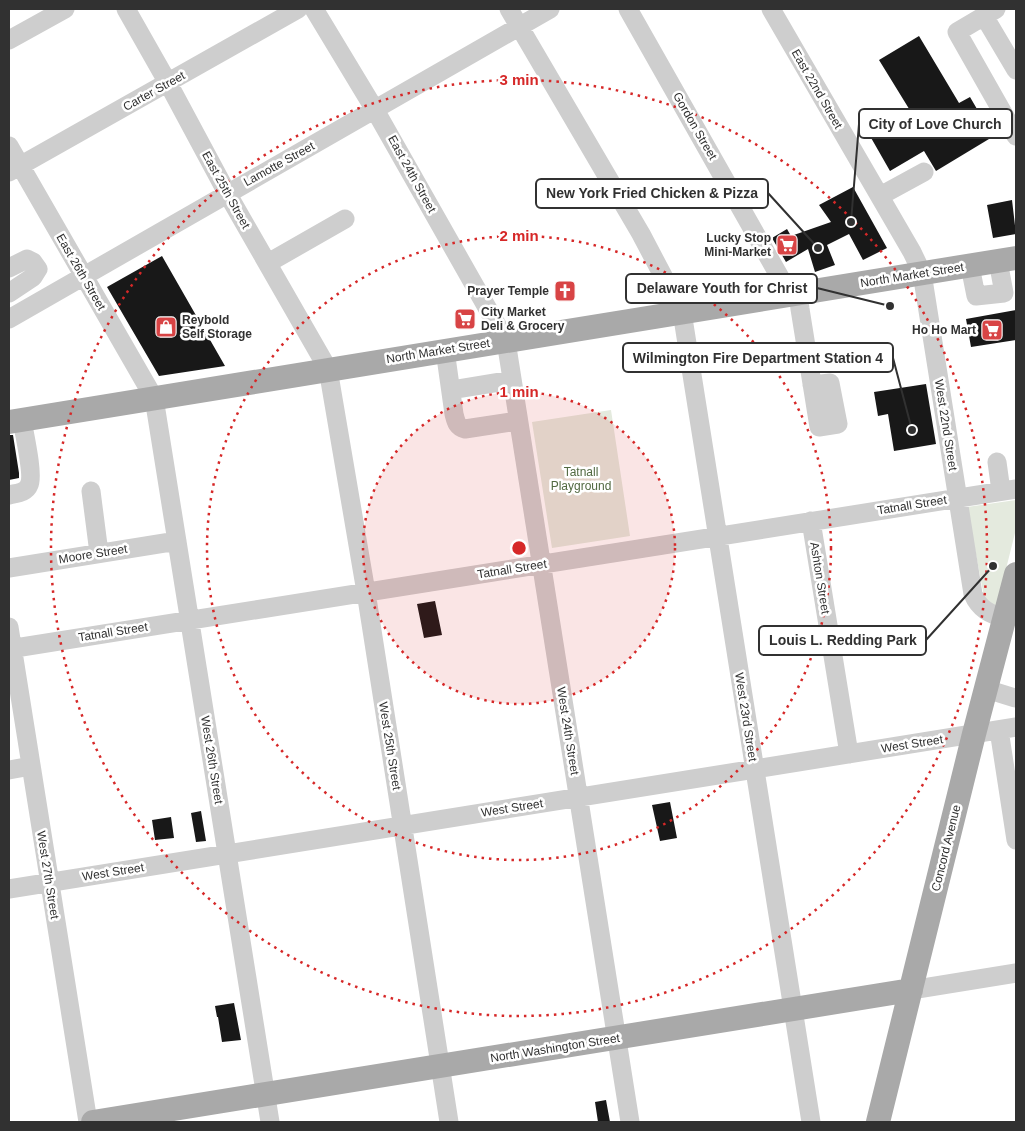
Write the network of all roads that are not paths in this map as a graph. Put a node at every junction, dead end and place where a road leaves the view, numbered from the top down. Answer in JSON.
{"nodes":[{"id":1,"x":65,"y":9,"type":"edge"},
{"id":2,"x":126,"y":9,"type":"edge"},
{"id":3,"x":298,"y":9,"type":"edge"},
{"id":4,"x":314,"y":9,"type":"edge"},
{"id":5,"x":509,"y":9,"type":"edge"},
{"id":6,"x":550,"y":9,"type":"edge"},
{"id":7,"x":628,"y":9,"type":"edge"},
{"id":8,"x":771,"y":9,"type":"edge"},
{"id":9,"x":990,"y":12,"type":"edge"},
{"id":10,"x":519,"y":27,"type":"junction"},
{"id":11,"x":9,"y":40,"type":"edge"},
{"id":12,"x":1016,"y":70,"type":"edge"},
{"id":13,"x":168,"y":83,"type":"junction"},
{"id":14,"x":376,"y":110,"type":"junction"},
{"id":15,"x":1016,"y":136,"type":"edge"},
{"id":16,"x":9,"y":146,"type":"edge"},
{"id":17,"x":14,"y":169,"type":"edge"},
{"id":18,"x":924,"y":172,"type":"dead end"},
{"id":19,"x":227,"y":194,"type":"junction"},
{"id":20,"x":880,"y":196,"type":"junction"},
{"id":21,"x":345,"y":219,"type":"dead end"},
{"id":22,"x":1007,"y":260,"type":"edge"},
{"id":23,"x":268,"y":263,"type":"junction"},
{"id":24,"x":970,"y":266,"type":"junction"},
{"id":25,"x":9,"y":268,"type":"edge"},
{"id":26,"x":922,"y":273,"type":"junction"},
{"id":27,"x":84,"y":277,"type":"junction"},
{"id":28,"x":9,"y":293,"type":"edge"},
{"id":29,"x":794,"y":294,"type":"junction"},
{"id":30,"x":682,"y":312,"type":"junction"},
{"id":31,"x":9,"y":319,"type":"edge"},
{"id":32,"x":506,"y":340,"type":"junction"},
{"id":33,"x":445,"y":350,"type":"junction"},
{"id":34,"x":328,"y":369,"type":"junction"},
{"id":35,"x":512,"y":380,"type":"junction"},
{"id":36,"x":812,"y":385,"type":"dead end"},
{"id":37,"x":451,"y":390,"type":"junction"},
{"id":38,"x":154,"y":398,"type":"junction"},
{"id":39,"x":15,"y":421,"type":"edge"},
{"id":40,"x":518,"y":421,"type":"junction"},
{"id":41,"x":997,"y":462,"type":"dead end"},
{"id":42,"x":1008,"y":490,"type":"edge"},
{"id":43,"x":91,"y":491,"type":"dead end"},
{"id":44,"x":9,"y":495,"type":"edge"},
{"id":45,"x":957,"y":498,"type":"junction"},
{"id":46,"x":811,"y":521,"type":"junction"},
{"id":47,"x":718,"y":536,"type":"junction"},
{"id":48,"x":177,"y":541,"type":"junction"},
{"id":49,"x":99,"y":553,"type":"junction"},
{"id":50,"x":541,"y":564,"type":"junction"},
{"id":51,"x":9,"y":568,"type":"edge"},
{"id":52,"x":1016,"y":574,"type":"edge"},
{"id":53,"x":366,"y":592,"type":"junction"},
{"id":54,"x":1004,"y":618,"type":"junction"},
{"id":55,"x":189,"y":620,"type":"junction"},
{"id":56,"x":9,"y":627,"type":"edge"},
{"id":57,"x":10,"y":649,"type":"edge"},
{"id":58,"x":986,"y":689,"type":"junction"},
{"id":59,"x":1015,"y":698,"type":"dead end"},
{"id":60,"x":1008,"y":728,"type":"edge"},
{"id":61,"x":974,"y":734,"type":"junction"},
{"id":62,"x":849,"y":754,"type":"junction"},
{"id":63,"x":31,"y":766,"type":"junction"},
{"id":64,"x":755,"y":769,"type":"junction"},
{"id":65,"x":9,"y":770,"type":"edge"},
{"id":66,"x":578,"y":797,"type":"junction"},
{"id":67,"x":402,"y":825,"type":"junction"},
{"id":68,"x":1016,"y":840,"type":"edge"},
{"id":69,"x":227,"y":853,"type":"junction"},
{"id":70,"x":50,"y":882,"type":"junction"},
{"id":71,"x":9,"y":889,"type":"edge"},
{"id":72,"x":1016,"y":974,"type":"edge"},
{"id":73,"x":911,"y":990,"type":"junction"},
{"id":74,"x":793,"y":1009,"type":"junction"},
{"id":75,"x":617,"y":1038,"type":"junction"},
{"id":76,"x":440,"y":1066,"type":"junction"},
{"id":77,"x":266,"y":1094,"type":"junction"},
{"id":78,"x":88,"y":1122,"type":"edge"},
{"id":79,"x":93,"y":1122,"type":"edge"},
{"id":80,"x":270,"y":1122,"type":"edge"},
{"id":81,"x":449,"y":1122,"type":"edge"},
{"id":82,"x":630,"y":1122,"type":"edge"},
{"id":83,"x":811,"y":1122,"type":"edge"},
{"id":84,"x":878,"y":1122,"type":"edge"}],
"edges":[{"from":1,"to":11,"type":"street"},
{"from":2,"to":13,"type":"street","name":"East 25th Street"},
{"from":3,"to":13,"type":"street","name":"Carter Street"},
{"from":4,"to":14,"type":"street","name":"East 24th Street"},
{"from":5,"to":10,"type":"street","name":"West 23rd Street"},
{"from":6,"to":10,"type":"street","name":"Lamotte Street"},
{"from":7,"to":29,"type":"street","name":"Gordon Street"},
{"from":8,"to":20,"type":"street","name":"East 22nd Street"},
{"from":9,"to":12,"type":"street"},
{"from":9,"to":15,"type":"street"},
{"from":10,"to":14,"type":"street","name":"Lamotte Street"},
{"from":10,"to":30,"type":"street","name":"West 23rd Street"},
{"from":13,"to":17,"type":"street","name":"Carter Street"},
{"from":13,"to":19,"type":"street","name":"East 25th Street"},
{"from":14,"to":19,"type":"street","name":"Lamotte Street"},
{"from":14,"to":32,"type":"street","name":"East 24th Street"},
{"from":16,"to":17,"type":"street","name":"East 26th Street"},
{"from":17,"to":27,"type":"street","name":"East 26th Street"},
{"from":18,"to":20,"type":"street"},
{"from":19,"to":23,"type":"street","name":"East 25th Street"},
{"from":19,"to":27,"type":"street","name":"Lamotte Street"},
{"from":20,"to":26,"type":"street","name":"East 22nd Street"},
{"from":21,"to":23,"type":"street"},
{"from":22,"to":24,"type":"main road","name":"North Market Street"},
{"from":22,"to":24,"type":"street"},
{"from":23,"to":34,"type":"street","name":"East 25th Street"},
{"from":24,"to":26,"type":"main road","name":"North Market Street"},
{"from":25,"to":28,"type":"street"},
{"from":26,"to":29,"type":"main road","name":"North Market Street"},
{"from":26,"to":45,"type":"street","name":"West 22nd Street"},
{"from":27,"to":31,"type":"street","name":"Lamotte Street"},
{"from":27,"to":38,"type":"street","name":"East 26th Street"},
{"from":29,"to":30,"type":"main road","name":"North Market Street"},
{"from":29,"to":36,"type":"street"},
{"from":30,"to":32,"type":"main road","name":"North Market Street"},
{"from":30,"to":47,"type":"street","name":"West 23rd Street"},
{"from":32,"to":33,"type":"main road","name":"North Market Street"},
{"from":32,"to":35,"type":"street","name":"West 24th Street"},
{"from":33,"to":34,"type":"main road","name":"North Market Street"},
{"from":33,"to":37,"type":"street"},
{"from":34,"to":38,"type":"main road","name":"North Market Street"},
{"from":34,"to":53,"type":"street","name":"West 25th Street"},
{"from":35,"to":37,"type":"street"},
{"from":35,"to":40,"type":"street","name":"West 24th Street"},
{"from":37,"to":40,"type":"street"},
{"from":38,"to":39,"type":"main road","name":"North Market Street"},
{"from":38,"to":48,"type":"street","name":"West 26th Street"},
{"from":39,"to":44,"type":"street"},
{"from":40,"to":50,"type":"street","name":"West 24th Street"},
{"from":41,"to":42,"type":"street"},
{"from":42,"to":45,"type":"street","name":"Tatnall Street"},
{"from":43,"to":49,"type":"street"},
{"from":45,"to":46,"type":"street","name":"Tatnall Street"},
{"from":45,"to":54,"type":"street","name":"West 22nd Street"},
{"from":46,"to":47,"type":"street","name":"Tatnall Street"},
{"from":46,"to":62,"type":"street","name":"Ashton Street"},
{"from":47,"to":50,"type":"street","name":"Tatnall Street"},
{"from":47,"to":64,"type":"street","name":"West 23rd Street"},
{"from":48,"to":49,"type":"street","name":"Moore Street"},
{"from":48,"to":55,"type":"street","name":"West 26th Street"},
{"from":49,"to":51,"type":"street","name":"Moore Street"},
{"from":50,"to":53,"type":"street","name":"Tatnall Street"},
{"from":50,"to":66,"type":"street","name":"West 24th Street"},
{"from":52,"to":54,"type":"main road","name":"Concord Avenue"},
{"from":53,"to":55,"type":"street","name":"Tatnall Street"},
{"from":53,"to":67,"type":"street","name":"West 25th Street"},
{"from":54,"to":58,"type":"main road","name":"Concord Avenue"},
{"from":55,"to":57,"type":"street","name":"Tatnall Street"},
{"from":55,"to":69,"type":"street","name":"West 26th Street"},
{"from":56,"to":57,"type":"street","name":"West 27th Street"},
{"from":57,"to":63,"type":"street","name":"West 27th Street"},
{"from":58,"to":59,"type":"street"},
{"from":58,"to":61,"type":"main road","name":"Concord Avenue"},
{"from":60,"to":61,"type":"street","name":"West Street"},
{"from":60,"to":68,"type":"street"},
{"from":61,"to":62,"type":"street","name":"West Street"},
{"from":61,"to":73,"type":"main road","name":"Concord Avenue"},
{"from":62,"to":64,"type":"street","name":"West Street"},
{"from":63,"to":65,"type":"street"},
{"from":63,"to":70,"type":"street","name":"West 27th Street"},
{"from":64,"to":66,"type":"street","name":"West Street"},
{"from":64,"to":74,"type":"street","name":"West 23rd Street"},
{"from":66,"to":67,"type":"street","name":"West Street"},
{"from":66,"to":75,"type":"street","name":"West 24th Street"},
{"from":67,"to":69,"type":"street","name":"West Street"},
{"from":67,"to":76,"type":"street","name":"West 25th Street"},
{"from":69,"to":70,"type":"street","name":"West Street"},
{"from":69,"to":77,"type":"street","name":"West 26th Street"},
{"from":70,"to":71,"type":"street","name":"West Street"},
{"from":70,"to":78,"type":"street","name":"West 27th Street"},
{"from":72,"to":73,"type":"street","name":"North Washington Street"},
{"from":73,"to":74,"type":"main road","name":"North Washington Street"},
{"from":73,"to":84,"type":"main road","name":"Concord Avenue"},
{"from":74,"to":75,"type":"main road","name":"North Washington Street"},
{"from":74,"to":83,"type":"street","name":"West 23rd Street"},
{"from":75,"to":76,"type":"main road","name":"North Washington Street"},
{"from":75,"to":82,"type":"street","name":"West 24th Street"},
{"from":76,"to":77,"type":"main road","name":"North Washington Street"},
{"from":76,"to":81,"type":"street","name":"West 25th Street"},
{"from":77,"to":79,"type":"main road","name":"North Washington Street"},
{"from":77,"to":80,"type":"street","name":"West 26th Street"}]}
